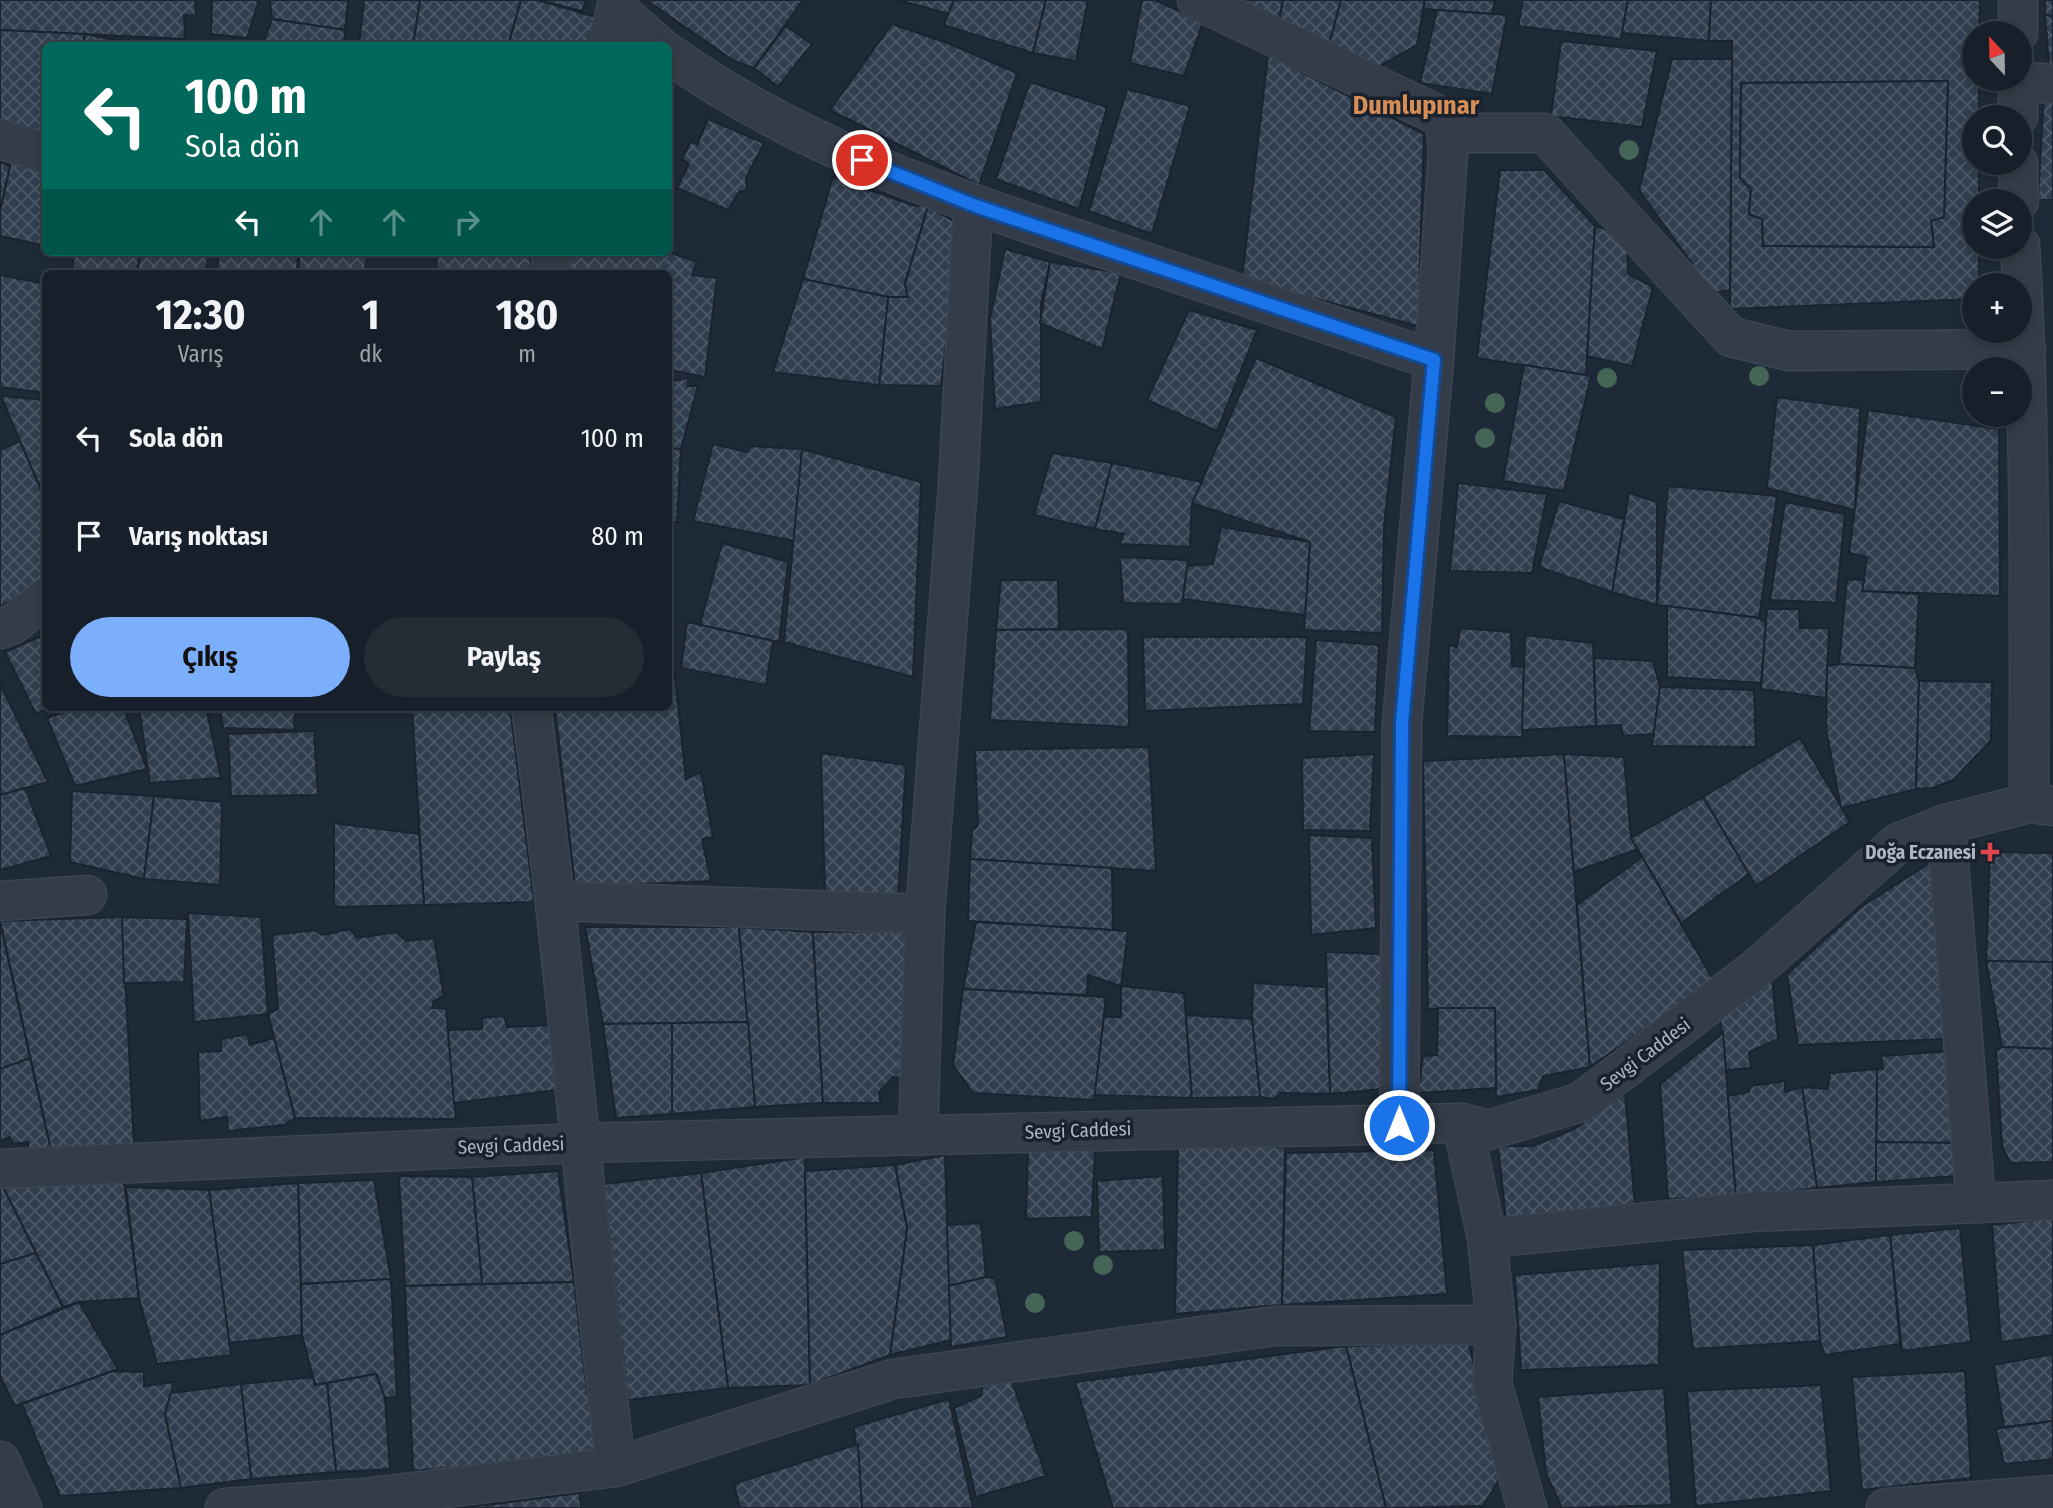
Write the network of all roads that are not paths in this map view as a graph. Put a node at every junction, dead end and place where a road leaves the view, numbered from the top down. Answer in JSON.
{"nodes":[{"id":1,"x":1197,"y":0,"type":"edge"},
{"id":2,"x":2018,"y":0,"type":"edge"},
{"id":3,"x":618,"y":4,"type":"edge"},
{"id":4,"x":2018,"y":21,"type":"edge"},
{"id":5,"x":609,"y":42,"type":"edge"},
{"id":6,"x":655,"y":42,"type":"edge"},
{"id":7,"x":672,"y":56,"type":"edge"},
{"id":8,"x":1446,"y":133,"type":"junction"},
{"id":9,"x":0,"y":139,"type":"edge"},
{"id":10,"x":42,"y":152,"type":"edge"},
{"id":11,"x":973,"y":205,"type":"junction"},
{"id":12,"x":2032,"y":249,"type":"edge"},
{"id":13,"x":2053,"y":255,"type":"edge"},
{"id":14,"x":2021,"y":259,"type":"edge"},
{"id":15,"x":2026,"y":349,"type":"junction"},
{"id":16,"x":1434,"y":360,"type":"junction"},
{"id":17,"x":42,"y":601,"type":"edge"},
{"id":18,"x":0,"y":629,"type":"edge"},
{"id":19,"x":532,"y":711,"type":"edge"},
{"id":20,"x":2041,"y":805,"type":"edge"},
{"id":21,"x":1946,"y":824,"type":"junction"},
{"id":22,"x":87,"y":895,"type":"dead end"},
{"id":23,"x":0,"y":901,"type":"edge"},
{"id":24,"x":557,"y":901,"type":"junction"},
{"id":25,"x":925,"y":914,"type":"junction"},
{"id":26,"x":1462,"y":1123,"type":"junction"},
{"id":27,"x":1399,"y":1125,"type":"junction"},
{"id":28,"x":918,"y":1136,"type":"junction"},
{"id":29,"x":579,"y":1143,"type":"junction"},
{"id":30,"x":0,"y":1169,"type":"edge"},
{"id":31,"x":2053,"y":1200,"type":"edge"},
{"id":32,"x":1976,"y":1205,"type":"junction"},
{"id":33,"x":1487,"y":1238,"type":"junction"},
{"id":34,"x":1496,"y":1325,"type":"junction"},
{"id":35,"x":0,"y":1461,"type":"edge"},
{"id":36,"x":616,"y":1467,"type":"junction"},
{"id":37,"x":0,"y":1485,"type":"edge"},
{"id":38,"x":2053,"y":1495,"type":"edge"},
{"id":39,"x":1985,"y":1504,"type":"edge"},
{"id":40,"x":11,"y":1508,"type":"edge"},
{"id":41,"x":22,"y":1508,"type":"edge"},
{"id":42,"x":225,"y":1508,"type":"edge"},
{"id":43,"x":1527,"y":1508,"type":"edge"},
{"id":44,"x":1886,"y":1508,"type":"edge"}],
"edges":[{"from":1,"to":8,"type":"street"},
{"from":2,"to":4,"type":"street"},
{"from":3,"to":5,"type":"street"},
{"from":3,"to":6,"type":"street"},
{"from":7,"to":11,"type":"street"},
{"from":8,"to":15,"type":"street"},
{"from":8,"to":16,"type":"street"},
{"from":9,"to":10,"type":"street"},
{"from":11,"to":16,"type":"street"},
{"from":11,"to":25,"type":"street"},
{"from":12,"to":13,"type":"street"},
{"from":14,"to":15,"type":"street"},
{"from":15,"to":20,"type":"street"},
{"from":16,"to":27,"type":"street"},
{"from":17,"to":18,"type":"street"},
{"from":19,"to":24,"type":"street"},
{"from":20,"to":21,"type":"street","name":"Sevgi Caddesi"},
{"from":21,"to":26,"type":"street","name":"Sevgi Caddesi"},
{"from":21,"to":32,"type":"street"},
{"from":22,"to":23,"type":"street"},
{"from":24,"to":25,"type":"street"},
{"from":24,"to":29,"type":"street"},
{"from":25,"to":28,"type":"street"},
{"from":26,"to":27,"type":"street","name":"Sevgi Caddesi"},
{"from":26,"to":33,"type":"street"},
{"from":27,"to":28,"type":"street","name":"Sevgi Caddesi"},
{"from":28,"to":29,"type":"street","name":"Sevgi Caddesi"},
{"from":29,"to":30,"type":"street","name":"Sevgi Caddesi"},
{"from":29,"to":36,"type":"street"},
{"from":31,"to":32,"type":"street"},
{"from":32,"to":33,"type":"street"},
{"from":33,"to":34,"type":"street"},
{"from":34,"to":36,"type":"street"},
{"from":34,"to":43,"type":"street"},
{"from":35,"to":41,"type":"street"},
{"from":36,"to":42,"type":"street"},
{"from":37,"to":40,"type":"street"},
{"from":38,"to":39,"type":"street"},
{"from":39,"to":44,"type":"street"}]}
